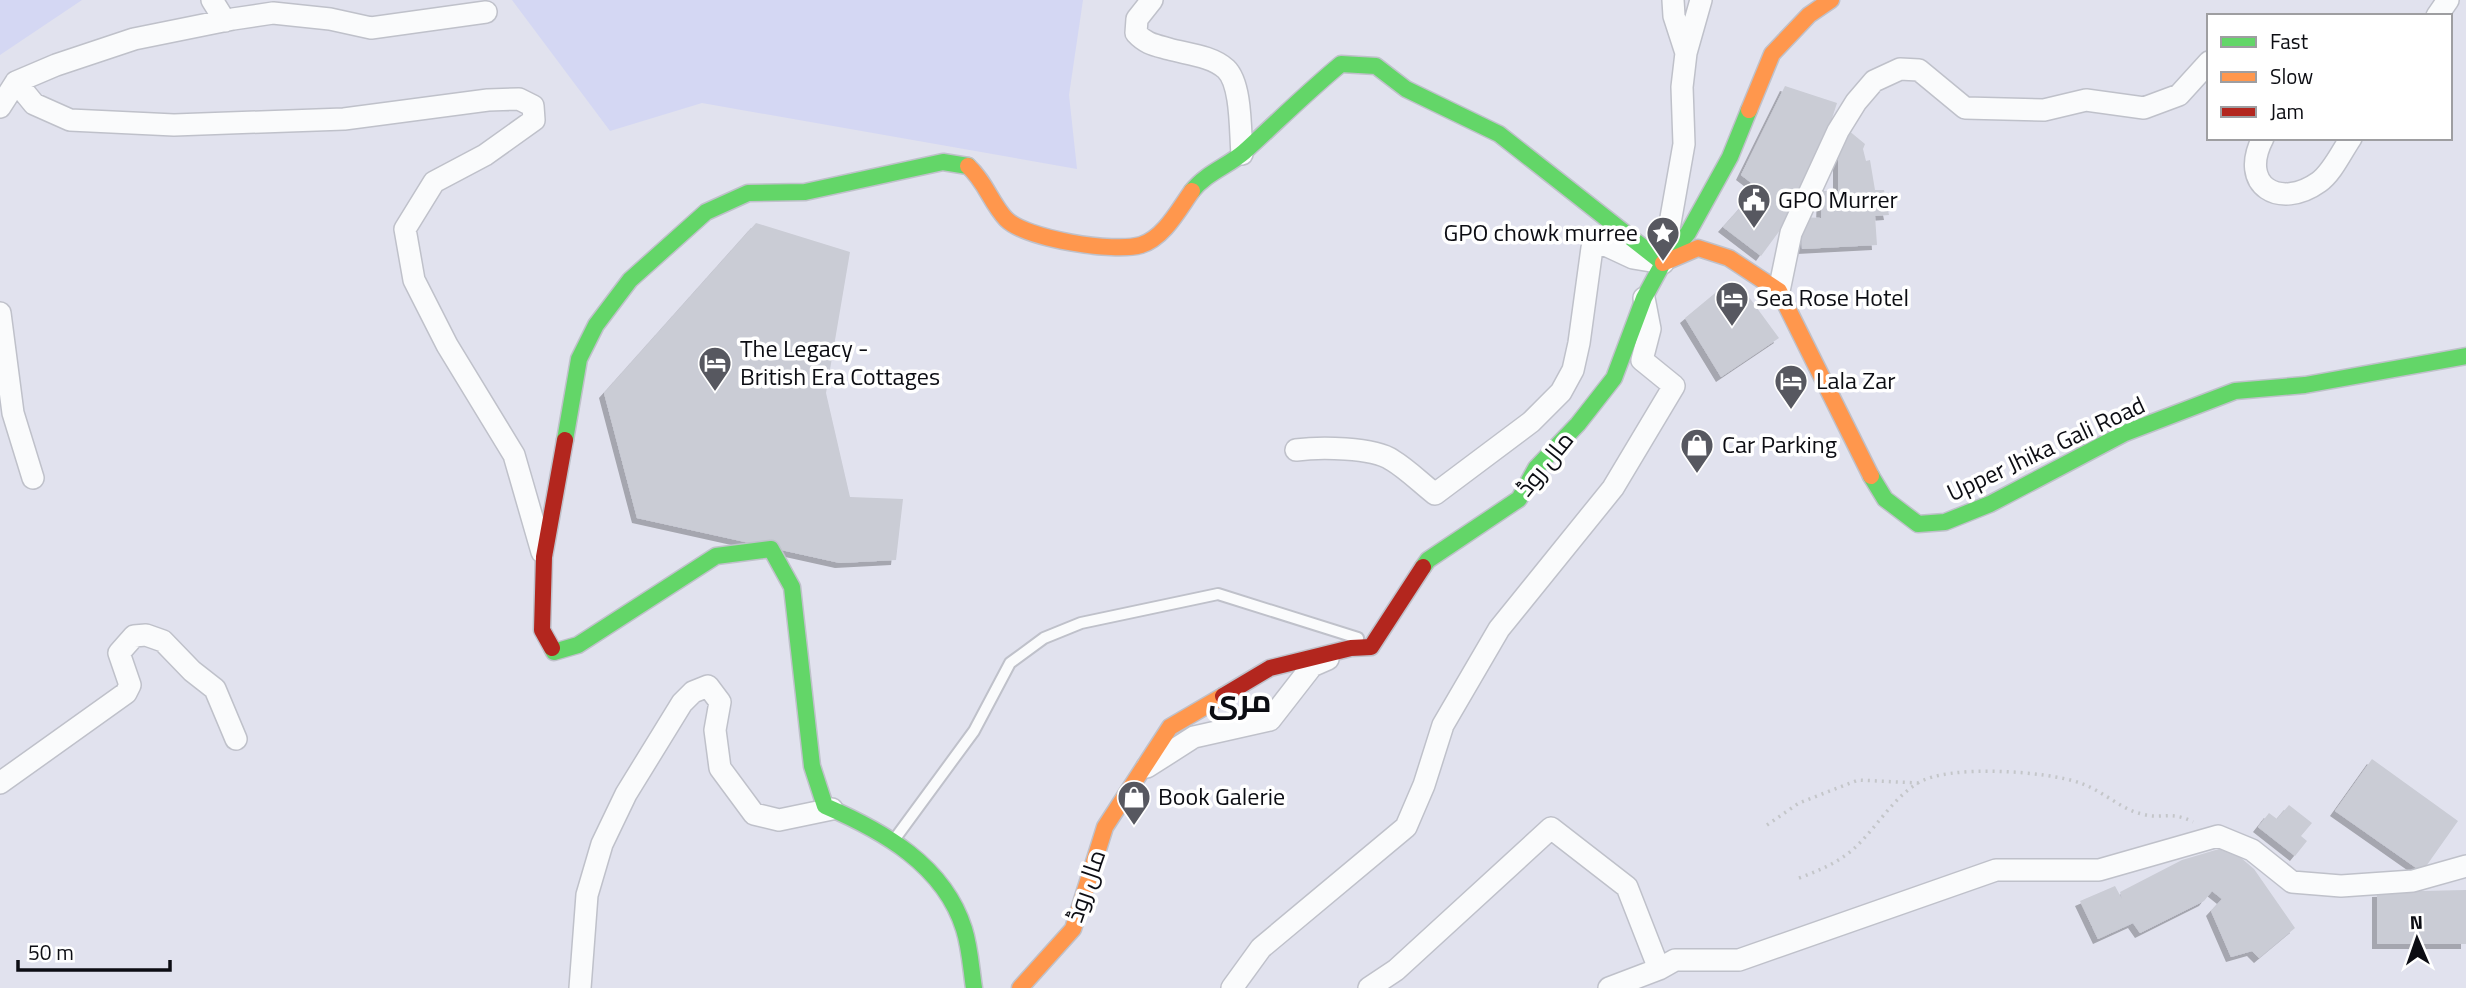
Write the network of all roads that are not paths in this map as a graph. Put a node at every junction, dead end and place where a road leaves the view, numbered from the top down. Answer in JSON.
{"nodes":[{"id":1,"x":212,"y":0,"type":"edge"},
{"id":2,"x":1152,"y":0,"type":"edge"},
{"id":3,"x":1673,"y":0,"type":"edge"},
{"id":4,"x":1702,"y":0,"type":"edge"},
{"id":5,"x":1831,"y":0,"type":"edge"},
{"id":6,"x":486,"y":12,"type":"dead end"},
{"id":7,"x":225,"y":21,"type":"junction"},
{"id":8,"x":1686,"y":53,"type":"junction"},
{"id":9,"x":2207,"y":64,"type":"edge"},
{"id":10,"x":16,"y":82,"type":"junction"},
{"id":11,"x":0,"y":107,"type":"edge"},
{"id":12,"x":2262,"y":140,"type":"edge"},
{"id":13,"x":2350,"y":140,"type":"edge"},
{"id":14,"x":1242,"y":154,"type":"junction"},
{"id":15,"x":1663,"y":263,"type":"junction"},
{"id":16,"x":1779,"y":291,"type":"junction"},
{"id":17,"x":1644,"y":298,"type":"junction"},
{"id":18,"x":0,"y":313,"type":"edge"},
{"id":19,"x":2466,"y":356,"type":"edge"},
{"id":20,"x":1296,"y":450,"type":"dead end"},
{"id":21,"x":33,"y":478,"type":"dead end"},
{"id":22,"x":544,"y":557,"type":"junction"},
{"id":23,"x":1361,"y":648,"type":"junction"},
{"id":24,"x":236,"y":739,"type":"dead end"},
{"id":25,"x":1137,"y":774,"type":"junction"},
{"id":26,"x":0,"y":783,"type":"edge"},
{"id":27,"x":832,"y":809,"type":"junction"},
{"id":28,"x":894,"y":840,"type":"junction"},
{"id":29,"x":2466,"y":866,"type":"edge"},
{"id":30,"x":1659,"y":969,"type":"junction"},
{"id":31,"x":580,"y":988,"type":"edge"},
{"id":32,"x":974,"y":988,"type":"edge"},
{"id":33,"x":1020,"y":988,"type":"edge"},
{"id":34,"x":1231,"y":988,"type":"edge"},
{"id":35,"x":1369,"y":988,"type":"edge"},
{"id":36,"x":1609,"y":988,"type":"edge"}],
"edges":[{"from":1,"to":7,"type":"street"},
{"from":2,"to":14,"type":"street"},
{"from":3,"to":8,"type":"street"},
{"from":4,"to":8,"type":"street"},
{"from":5,"to":15,"type":"street","name":"مال روڈ"},
{"from":6,"to":7,"type":"street"},
{"from":7,"to":10,"type":"street"},
{"from":8,"to":15,"type":"street"},
{"from":9,"to":16,"type":"street"},
{"from":10,"to":11,"type":"street"},
{"from":10,"to":22,"type":"street"},
{"from":12,"to":13,"type":"street"},
{"from":14,"to":15,"type":"street"},
{"from":14,"to":22,"type":"street"},
{"from":15,"to":16,"type":"street"},
{"from":15,"to":17,"type":"street","name":"مال روڈ"},
{"from":15,"to":20,"type":"street"},
{"from":16,"to":19,"type":"street","name":"Upper Jhika Gali Road"},
{"from":17,"to":23,"type":"street","name":"مال روڈ"},
{"from":17,"to":34,"type":"street"},
{"from":18,"to":21,"type":"street"},
{"from":22,"to":27,"type":"street"},
{"from":23,"to":25,"type":"street","name":"مال روڈ"},
{"from":23,"to":25,"type":"street","name":"مال روڈ"},
{"from":23,"to":28,"type":"lane"},
{"from":24,"to":26,"type":"street"},
{"from":25,"to":33,"type":"street","name":"مال روڈ"},
{"from":27,"to":28,"type":"street"},
{"from":27,"to":31,"type":"street"},
{"from":28,"to":32,"type":"street"},
{"from":29,"to":30,"type":"street"},
{"from":30,"to":35,"type":"street"},
{"from":30,"to":36,"type":"street"}]}
